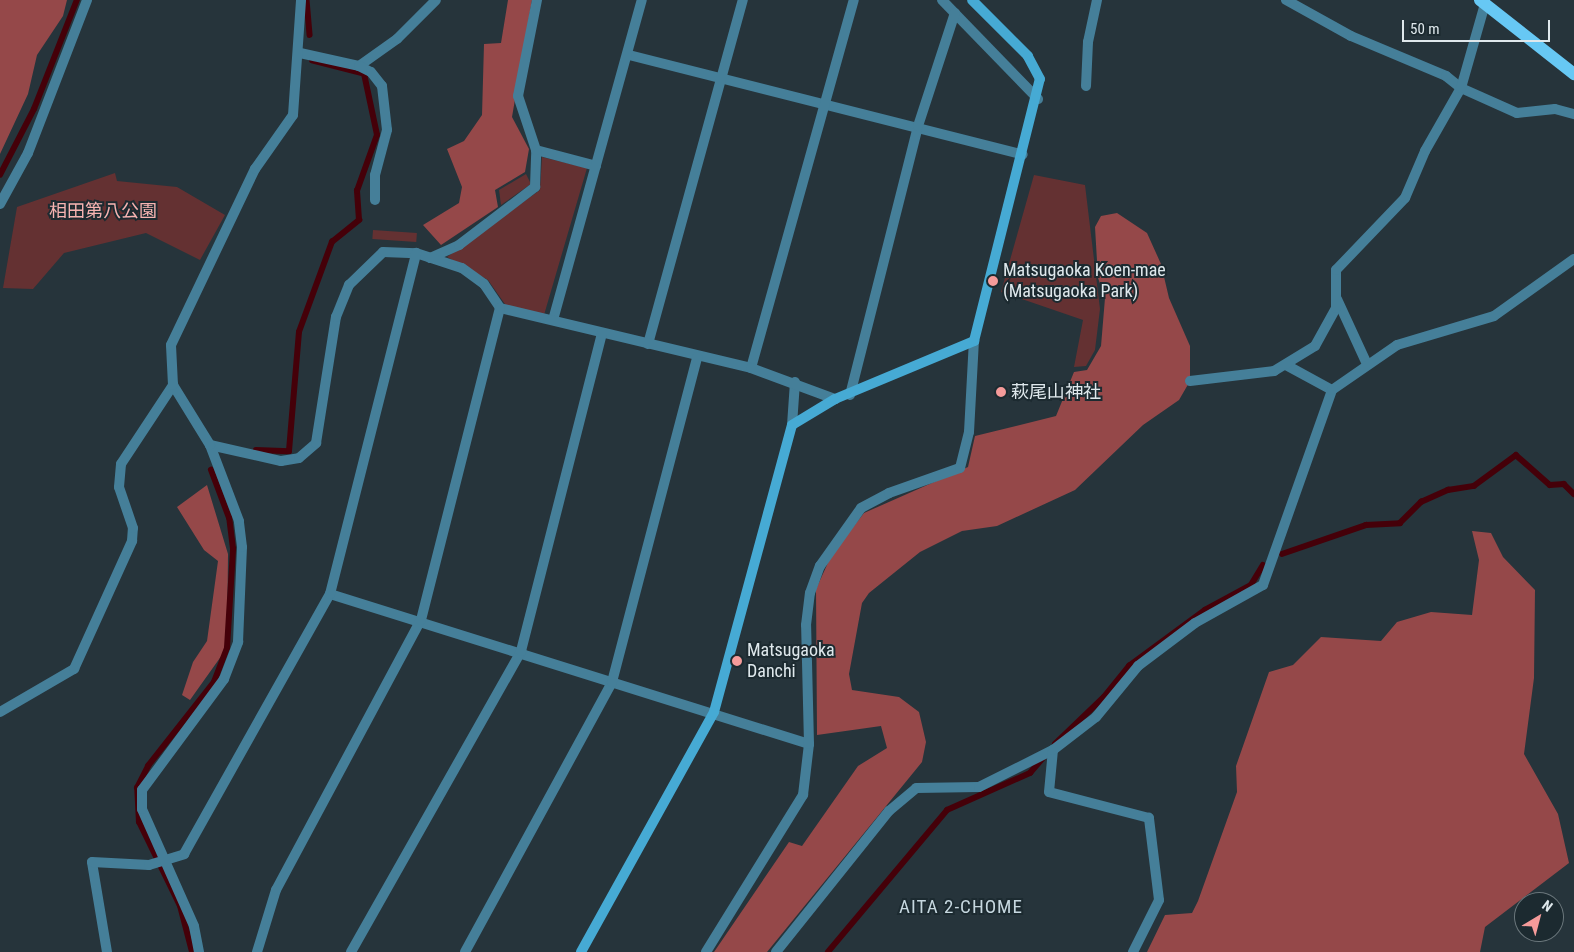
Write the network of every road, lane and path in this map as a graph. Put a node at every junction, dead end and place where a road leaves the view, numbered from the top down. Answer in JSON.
{"nodes":[{"id":1,"x":87,"y":0,"type":"edge"},
{"id":2,"x":301,"y":0,"type":"edge"},
{"id":3,"x":436,"y":0,"type":"edge"},
{"id":4,"x":537,"y":0,"type":"edge"},
{"id":5,"x":642,"y":0,"type":"edge"},
{"id":6,"x":743,"y":0,"type":"edge"},
{"id":7,"x":854,"y":0,"type":"edge"},
{"id":8,"x":942,"y":0,"type":"edge"},
{"id":9,"x":972,"y":0,"type":"edge"},
{"id":10,"x":1097,"y":0,"type":"edge"},
{"id":11,"x":1286,"y":0,"type":"edge"},
{"id":12,"x":1483,"y":2,"type":"edge"},
{"id":13,"x":955,"y":12,"type":"junction"},
{"id":14,"x":300,"y":53,"type":"junction"},
{"id":15,"x":629,"y":54,"type":"junction"},
{"id":16,"x":359,"y":66,"type":"junction"},
{"id":17,"x":1574,"y":74,"type":"edge"},
{"id":18,"x":723,"y":80,"type":"junction"},
{"id":19,"x":1086,"y":86,"type":"dead end"},
{"id":20,"x":1461,"y":88,"type":"junction"},
{"id":21,"x":1038,"y":99,"type":"junction"},
{"id":22,"x":820,"y":106,"type":"junction"},
{"id":23,"x":1574,"y":114,"type":"edge"},
{"id":24,"x":918,"y":126,"type":"junction"},
{"id":25,"x":536,"y":150,"type":"junction"},
{"id":26,"x":1023,"y":155,"type":"junction"},
{"id":27,"x":596,"y":166,"type":"junction"},
{"id":28,"x":375,"y":200,"type":"dead end"},
{"id":29,"x":0,"y":204,"type":"edge"},
{"id":30,"x":416,"y":253,"type":"junction"},
{"id":31,"x":430,"y":258,"type":"junction"},
{"id":32,"x":1574,"y":259,"type":"edge"},
{"id":33,"x":1336,"y":298,"type":"junction"},
{"id":34,"x":500,"y":308,"type":"junction"},
{"id":35,"x":553,"y":320,"type":"junction"},
{"id":36,"x":602,"y":333,"type":"junction"},
{"id":37,"x":974,"y":341,"type":"junction"},
{"id":38,"x":648,"y":344,"type":"junction"},
{"id":39,"x":697,"y":357,"type":"junction"},
{"id":40,"x":1366,"y":362,"type":"junction"},
{"id":41,"x":1286,"y":365,"type":"junction"},
{"id":42,"x":751,"y":368,"type":"junction"},
{"id":43,"x":1190,"y":381,"type":"dead end"},
{"id":44,"x":795,"y":382,"type":"junction"},
{"id":45,"x":173,"y":385,"type":"junction"},
{"id":46,"x":1332,"y":390,"type":"junction"},
{"id":47,"x":850,"y":395,"type":"junction"},
{"id":48,"x":835,"y":399,"type":"junction"},
{"id":49,"x":792,"y":425,"type":"junction"},
{"id":50,"x":210,"y":445,"type":"junction"},
{"id":51,"x":330,"y":594,"type":"junction"},
{"id":52,"x":422,"y":620,"type":"junction"},
{"id":53,"x":520,"y":651,"type":"junction"},
{"id":54,"x":612,"y":682,"type":"junction"},
{"id":55,"x":0,"y":712,"type":"edge"},
{"id":56,"x":714,"y":712,"type":"junction"},
{"id":57,"x":809,"y":744,"type":"junction"},
{"id":58,"x":1053,"y":750,"type":"junction"},
{"id":59,"x":166,"y":861,"type":"junction"},
{"id":60,"x":107,"y":952,"type":"edge"},
{"id":61,"x":199,"y":952,"type":"edge"},
{"id":62,"x":256,"y":952,"type":"edge"},
{"id":63,"x":351,"y":952,"type":"edge"},
{"id":64,"x":465,"y":952,"type":"edge"},
{"id":65,"x":581,"y":952,"type":"edge"},
{"id":66,"x":706,"y":952,"type":"edge"},
{"id":67,"x":776,"y":952,"type":"edge"},
{"id":68,"x":1133,"y":952,"type":"edge"}],
"edges":[{"from":1,"to":29,"type":"street"},
{"from":2,"to":14,"type":"street"},
{"from":3,"to":16,"type":"street"},
{"from":4,"to":25,"type":"street"},
{"from":5,"to":15,"type":"street"},
{"from":6,"to":18,"type":"street"},
{"from":7,"to":22,"type":"street"},
{"from":8,"to":13,"type":"street"},
{"from":9,"to":21,"type":"street"},
{"from":10,"to":19,"type":"street"},
{"from":11,"to":20,"type":"street"},
{"from":12,"to":17,"type":"main road"},
{"from":12,"to":20,"type":"street"},
{"from":13,"to":21,"type":"street"},
{"from":13,"to":24,"type":"street"},
{"from":14,"to":16,"type":"street"},
{"from":14,"to":45,"type":"street"},
{"from":15,"to":18,"type":"street"},
{"from":15,"to":27,"type":"street"},
{"from":16,"to":28,"type":"street"},
{"from":18,"to":22,"type":"street"},
{"from":18,"to":38,"type":"street"},
{"from":20,"to":23,"type":"street"},
{"from":20,"to":33,"type":"street"},
{"from":21,"to":26,"type":"street"},
{"from":22,"to":24,"type":"street"},
{"from":22,"to":42,"type":"street"},
{"from":24,"to":26,"type":"street"},
{"from":24,"to":47,"type":"street"},
{"from":25,"to":27,"type":"street"},
{"from":25,"to":31,"type":"street"},
{"from":26,"to":37,"type":"street"},
{"from":27,"to":35,"type":"street"},
{"from":30,"to":31,"type":"street"},
{"from":30,"to":50,"type":"street"},
{"from":30,"to":51,"type":"street"},
{"from":31,"to":34,"type":"street"},
{"from":32,"to":40,"type":"street"},
{"from":33,"to":40,"type":"street"},
{"from":33,"to":41,"type":"street"},
{"from":34,"to":35,"type":"street"},
{"from":34,"to":52,"type":"street"},
{"from":35,"to":36,"type":"street"},
{"from":36,"to":38,"type":"street"},
{"from":36,"to":53,"type":"street"},
{"from":37,"to":47,"type":"street"},
{"from":37,"to":57,"type":"street"},
{"from":38,"to":39,"type":"street"},
{"from":39,"to":42,"type":"street"},
{"from":39,"to":54,"type":"street"},
{"from":40,"to":46,"type":"street"},
{"from":41,"to":43,"type":"street"},
{"from":41,"to":46,"type":"street"},
{"from":42,"to":44,"type":"street"},
{"from":44,"to":48,"type":"street"},
{"from":44,"to":49,"type":"street"},
{"from":45,"to":50,"type":"street"},
{"from":45,"to":55,"type":"street"},
{"from":46,"to":58,"type":"street"},
{"from":47,"to":48,"type":"street"},
{"from":48,"to":49,"type":"street"},
{"from":49,"to":56,"type":"street"},
{"from":50,"to":59,"type":"street"},
{"from":51,"to":52,"type":"street"},
{"from":51,"to":59,"type":"street"},
{"from":52,"to":53,"type":"street"},
{"from":52,"to":62,"type":"street"},
{"from":53,"to":54,"type":"street"},
{"from":53,"to":63,"type":"street"},
{"from":54,"to":56,"type":"street"},
{"from":54,"to":64,"type":"street"},
{"from":56,"to":57,"type":"street"},
{"from":56,"to":65,"type":"street"},
{"from":57,"to":66,"type":"street"},
{"from":58,"to":67,"type":"street"},
{"from":58,"to":68,"type":"street"},
{"from":59,"to":60,"type":"street"},
{"from":59,"to":61,"type":"street"}]}
